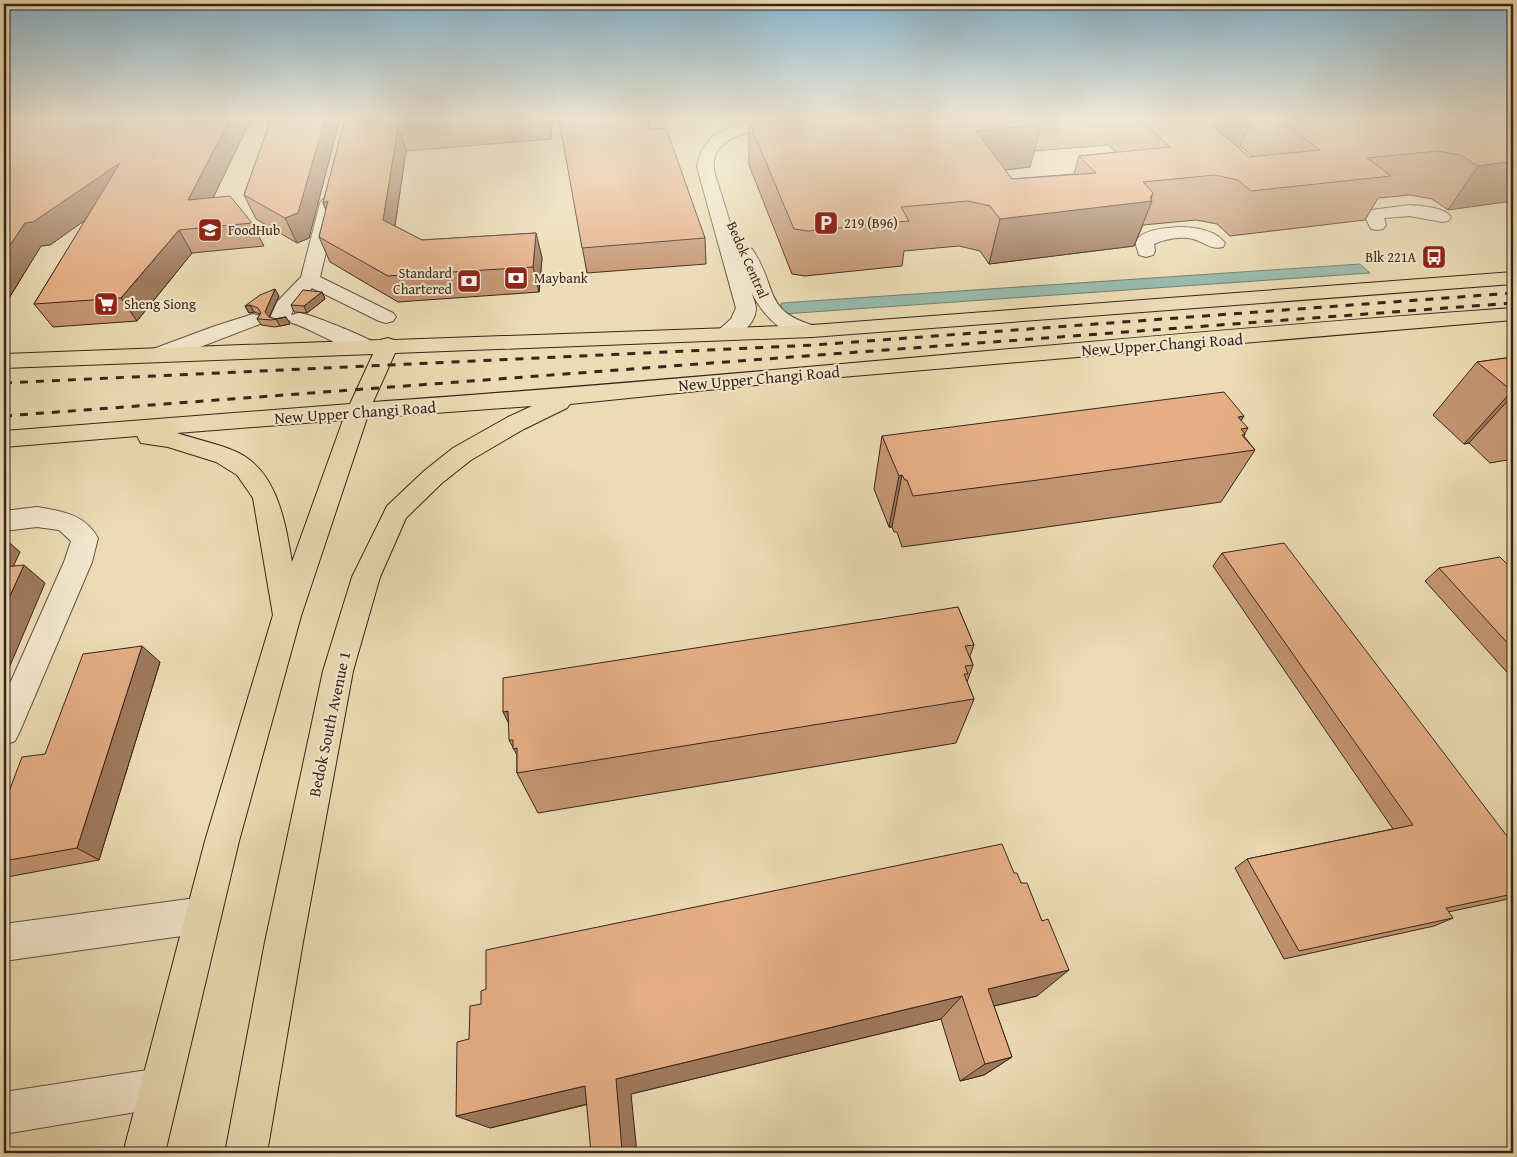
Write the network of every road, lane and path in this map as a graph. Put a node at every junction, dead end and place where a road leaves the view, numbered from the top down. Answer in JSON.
{"nodes":[{"id":1,"x":707,"y":173,"type":"edge"},
{"id":2,"x":714,"y":173,"type":"edge"},
{"id":3,"x":333,"y":186,"type":"edge"},
{"id":4,"x":1442,"y":217,"type":"dead end"},
{"id":5,"x":1377,"y":225,"type":"edge"},
{"id":6,"x":1216,"y":243,"type":"dead end"},
{"id":7,"x":1146,"y":251,"type":"edge"},
{"id":8,"x":1513,"y":278,"type":"edge"},
{"id":9,"x":310,"y":279,"type":"junction"},
{"id":10,"x":1513,"y":314,"type":"edge"},
{"id":11,"x":386,"y":317,"type":"dead end"},
{"id":12,"x":253,"y":320,"type":"dead end"},
{"id":13,"x":812,"y":331,"type":"junction"},
{"id":14,"x":725,"y":334,"type":"junction"},
{"id":15,"x":378,"y":346,"type":"junction"},
{"id":16,"x":161,"y":354,"type":"junction"},
{"id":17,"x":4,"y":361,"type":"edge"},
{"id":18,"x":574,"y":396,"type":"junction"},
{"id":19,"x":358,"y":411,"type":"junction"},
{"id":20,"x":99,"y":431,"type":"junction"},
{"id":21,"x":4,"y":439,"type":"edge"},
{"id":22,"x":4,"y":521,"type":"edge"},
{"id":23,"x":287,"y":616,"type":"junction"},
{"id":24,"x":4,"y":731,"type":"edge"},
{"id":25,"x":204,"y":915,"type":"junction"},
{"id":26,"x":4,"y":943,"type":"edge"},
{"id":27,"x":160,"y":1088,"type":"junction"},
{"id":28,"x":4,"y":1113,"type":"edge"},
{"id":29,"x":144,"y":1153,"type":"edge"},
{"id":30,"x":246,"y":1153,"type":"edge"}],
"edges":[{"from":1,"to":14,"type":"street","name":"Bedok Central"},
{"from":2,"to":13,"type":"street","name":"Bedok Central"},
{"from":3,"to":9,"type":"street"},
{"from":4,"to":5,"type":"street"},
{"from":6,"to":7,"type":"street"},
{"from":8,"to":13,"type":"main road"},
{"from":9,"to":11,"type":"street"},
{"from":9,"to":15,"type":"street"},
{"from":10,"to":18,"type":"main road","name":"New Upper Changi Road"},
{"from":12,"to":16,"type":"street"},
{"from":13,"to":14,"type":"main road"},
{"from":14,"to":15,"type":"main road"},
{"from":15,"to":16,"type":"main road"},
{"from":15,"to":19,"type":"main road"},
{"from":16,"to":17,"type":"main road"},
{"from":18,"to":19,"type":"main road","name":"New Upper Changi Road"},
{"from":18,"to":30,"type":"main road","name":"Bedok South Avenue 1"},
{"from":19,"to":20,"type":"main road","name":"New Upper Changi Road"},
{"from":19,"to":23,"type":"main road"},
{"from":20,"to":21,"type":"main road","name":"New Upper Changi Road"},
{"from":20,"to":23,"type":"main road"},
{"from":22,"to":24,"type":"street"},
{"from":23,"to":25,"type":"main road"},
{"from":25,"to":26,"type":"street"},
{"from":25,"to":27,"type":"main road"},
{"from":27,"to":28,"type":"street"},
{"from":27,"to":29,"type":"main road"}]}
